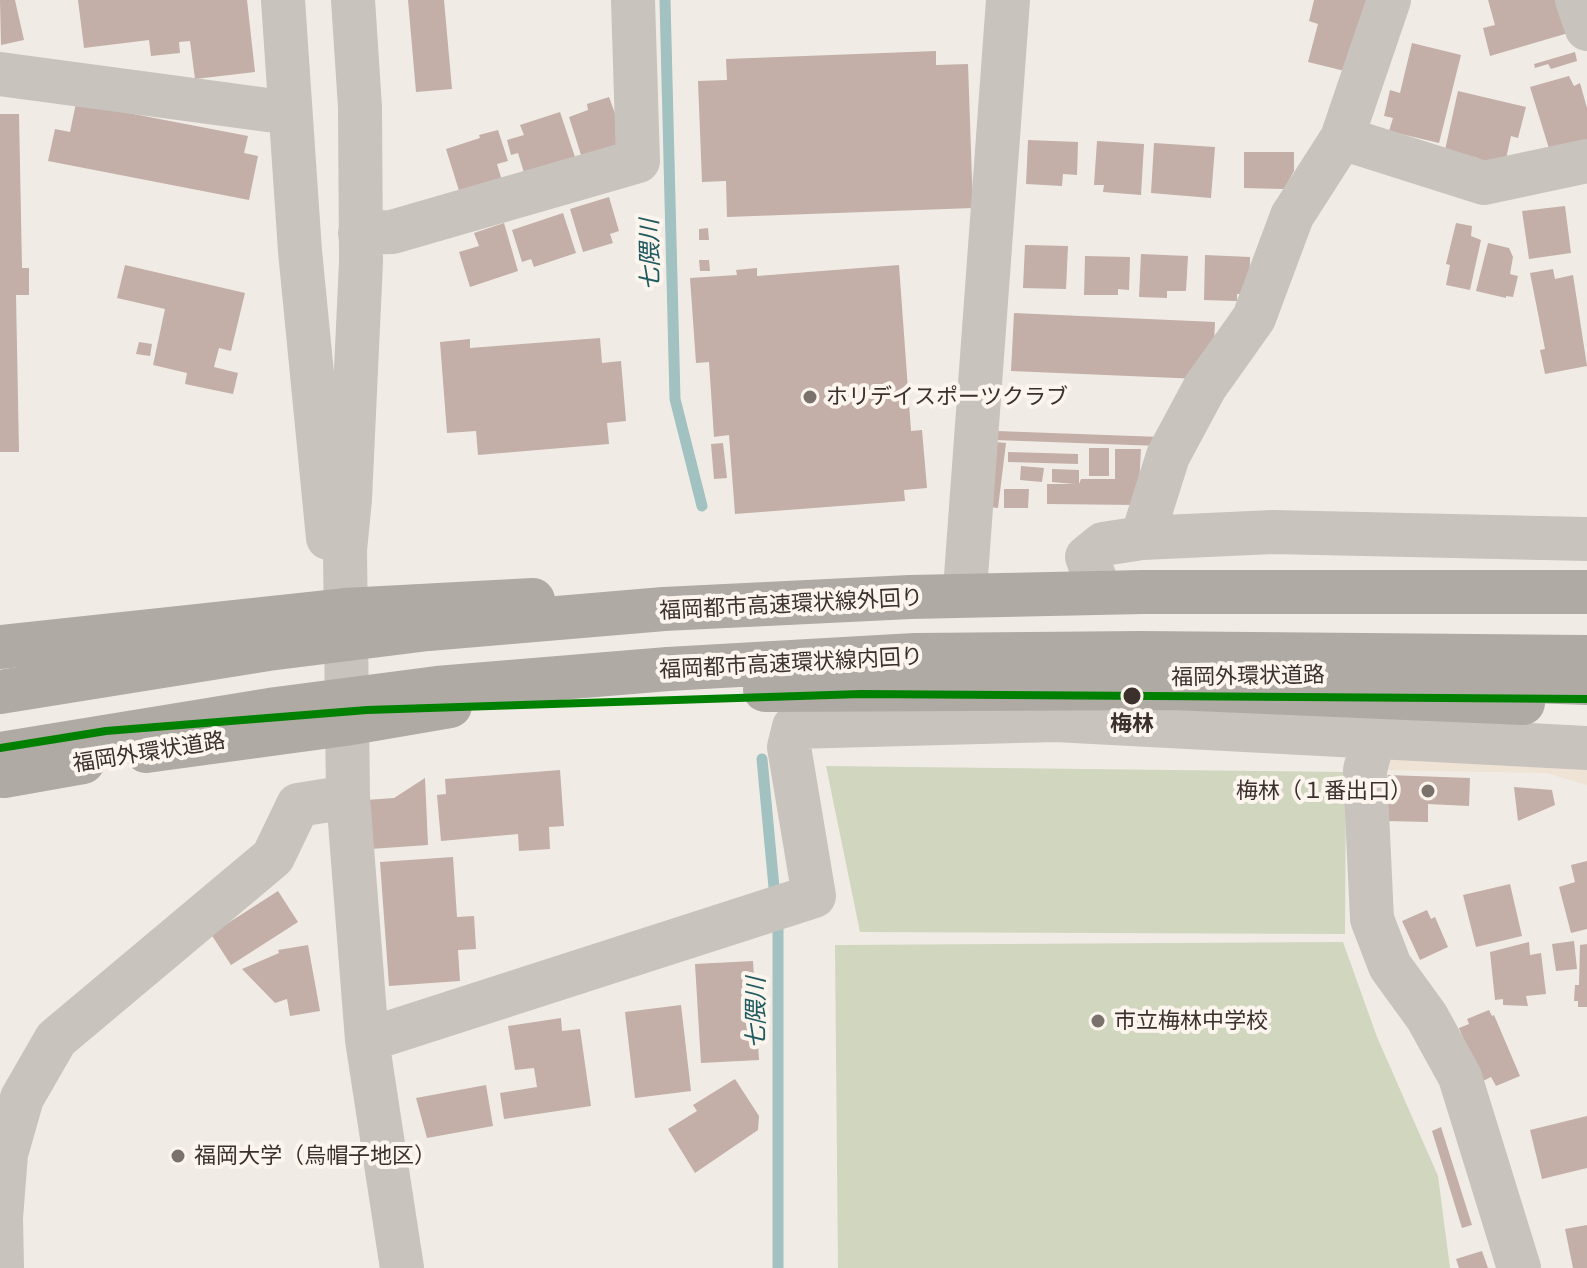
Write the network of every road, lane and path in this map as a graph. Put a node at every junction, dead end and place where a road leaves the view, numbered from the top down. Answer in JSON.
{"nodes":[{"id":1,"x":283,"y":0,"type":"edge"},
{"id":2,"x":353,"y":0,"type":"edge"},
{"id":3,"x":633,"y":0,"type":"edge"},
{"id":4,"x":1008,"y":0,"type":"edge"},
{"id":5,"x":1389,"y":0,"type":"edge"},
{"id":6,"x":1577,"y":0,"type":"edge"},
{"id":7,"x":1587,"y":29,"type":"edge"},
{"id":8,"x":0,"y":74,"type":"edge"},
{"id":9,"x":290,"y":113,"type":"junction"},
{"id":10,"x":1342,"y":138,"type":"junction"},
{"id":11,"x":1587,"y":161,"type":"edge"},
{"id":12,"x":360,"y":233,"type":"junction"},
{"id":13,"x":1142,"y":538,"type":"junction"},
{"id":14,"x":1587,"y":539,"type":"edge"},
{"id":15,"x":966,"y":576,"type":"junction"},
{"id":16,"x":1094,"y":576,"type":"junction"},
{"id":17,"x":1587,"y":589,"type":"edge"},
{"id":18,"x":345,"y":610,"type":"junction"},
{"id":19,"x":2,"y":647,"type":"edge"},
{"id":20,"x":1587,"y":657,"type":"edge"},
{"id":21,"x":1587,"y":683,"type":"edge"},
{"id":22,"x":437,"y":688,"type":"junction"},
{"id":23,"x":0,"y":692,"type":"edge"},
{"id":24,"x":1587,"y":705,"type":"edge"},
{"id":25,"x":345,"y":724,"type":"junction"},
{"id":26,"x":1374,"y":736,"type":"junction"},
{"id":27,"x":1587,"y":748,"type":"edge"},
{"id":28,"x":2,"y":765,"type":"edge"},
{"id":29,"x":348,"y":797,"type":"junction"},
{"id":30,"x":367,"y":1040,"type":"junction"},
{"id":31,"x":2,"y":1268,"type":"edge"},
{"id":32,"x":402,"y":1268,"type":"edge"},
{"id":33,"x":1519,"y":1268,"type":"edge"}],
"edges":[{"from":1,"to":9,"type":"street"},
{"from":2,"to":12,"type":"street"},
{"from":3,"to":12,"type":"street"},
{"from":4,"to":15,"type":"street"},
{"from":5,"to":10,"type":"street"},
{"from":6,"to":7,"type":"street"},
{"from":8,"to":9,"type":"street"},
{"from":9,"to":18,"type":"street"},
{"from":10,"to":11,"type":"street"},
{"from":10,"to":13,"type":"street"},
{"from":12,"to":18,"type":"street"},
{"from":13,"to":14,"type":"street"},
{"from":13,"to":16,"type":"street"},
{"from":15,"to":16,"type":"highway"},
{"from":15,"to":18,"type":"highway"},
{"from":16,"to":17,"type":"highway"},
{"from":17,"to":23,"type":"highway","name":"福岡都市高速環状線外回り","bridge":true},
{"from":18,"to":19,"type":"highway"},
{"from":18,"to":25,"type":"street"},
{"from":20,"to":22,"type":"highway","name":"福岡都市高速環状線内回り","bridge":true},
{"from":21,"to":25,"type":"highway","name":"福岡外環状道路"},
{"from":22,"to":24,"type":"highway","bridge":true},
{"from":22,"to":28,"type":"highway","name":"福岡都市高速環状線内回り","bridge":true},
{"from":25,"to":28,"type":"highway","name":"福岡外環状道路"},
{"from":25,"to":29,"type":"street"},
{"from":26,"to":27,"type":"street"},
{"from":26,"to":30,"type":"street"},
{"from":26,"to":33,"type":"street"},
{"from":29,"to":30,"type":"street"},
{"from":29,"to":31,"type":"street"},
{"from":30,"to":32,"type":"street"}]}
